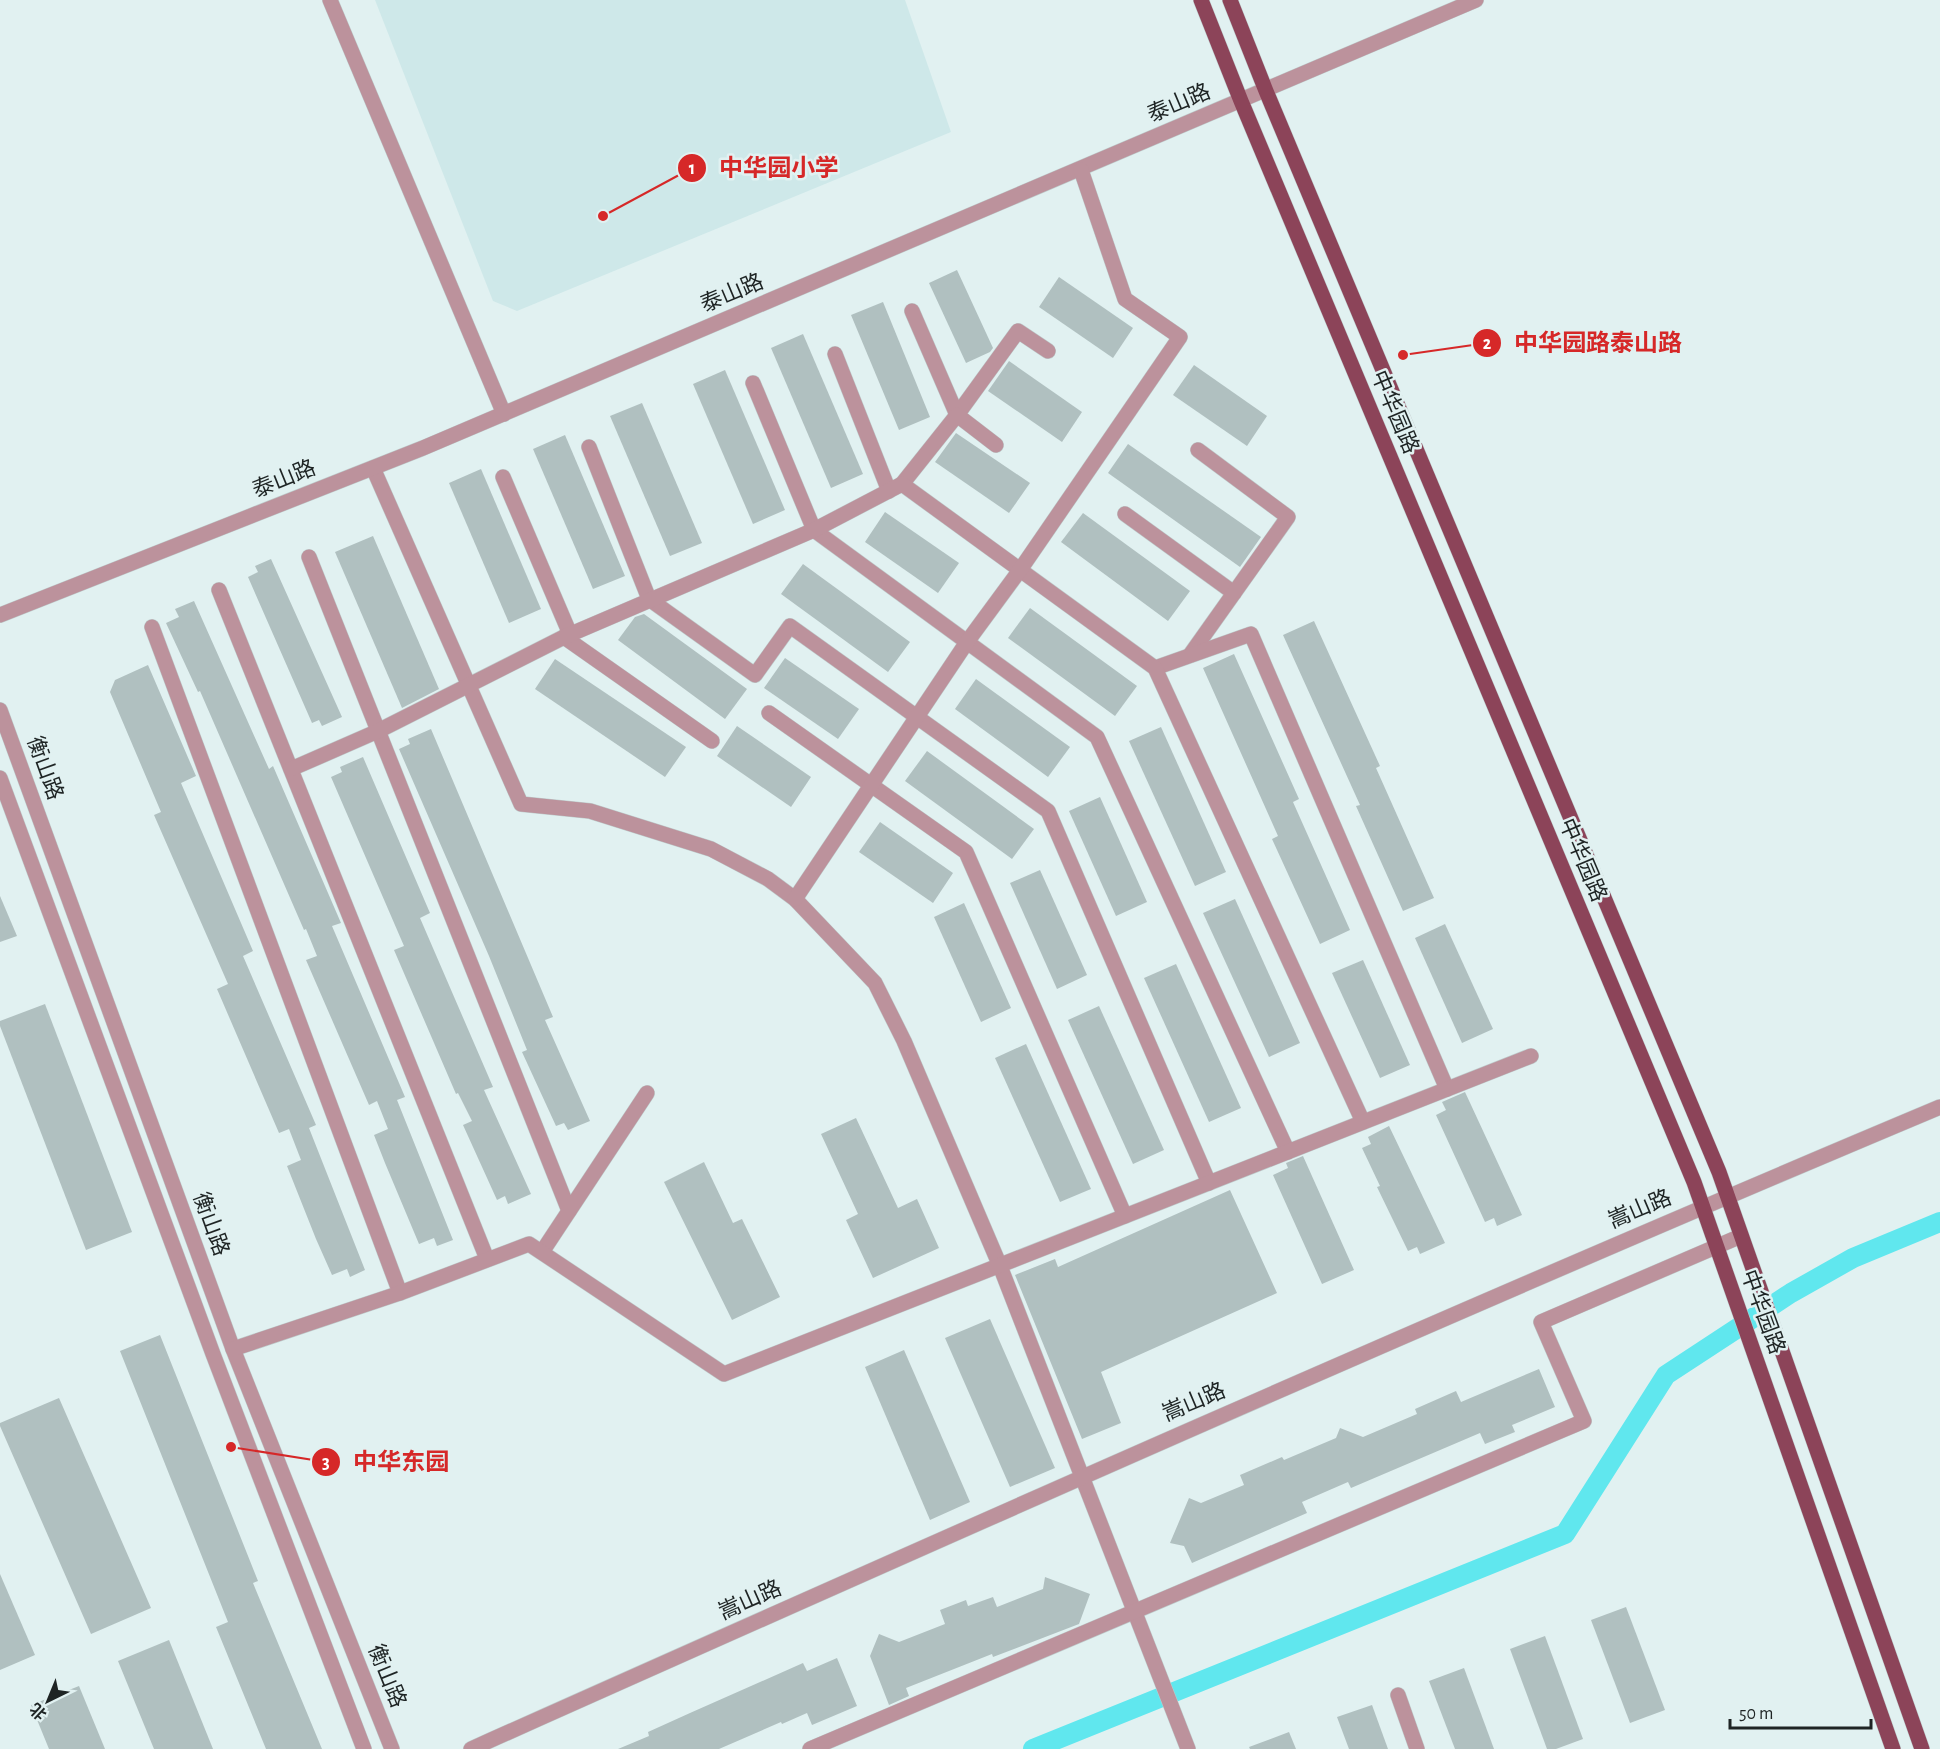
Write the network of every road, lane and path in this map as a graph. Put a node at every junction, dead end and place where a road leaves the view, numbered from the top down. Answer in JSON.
{"nodes":[{"id":1,"x":330,"y":0,"type":"edge"},
{"id":2,"x":1201,"y":0,"type":"edge"},
{"id":3,"x":1230,"y":0,"type":"edge"},
{"id":4,"x":1476,"y":0,"type":"edge"},
{"id":5,"x":1266,"y":91,"type":"junction"},
{"id":6,"x":1241,"y":101,"type":"junction"},
{"id":7,"x":1080,"y":170,"type":"junction"},
{"id":8,"x":912,"y":311,"type":"dead end"},
{"id":9,"x":1048,"y":351,"type":"dead end"},
{"id":10,"x":835,"y":354,"type":"dead end"},
{"id":11,"x":753,"y":383,"type":"dead end"},
{"id":12,"x":504,"y":414,"type":"junction"},
{"id":13,"x":957,"y":415,"type":"junction"},
{"id":14,"x":996,"y":445,"type":"dead end"},
{"id":15,"x":589,"y":447,"type":"dead end"},
{"id":16,"x":1198,"y":450,"type":"dead end"},
{"id":17,"x":374,"y":468,"type":"junction"},
{"id":18,"x":503,"y":477,"type":"dead end"},
{"id":19,"x":896,"y":487,"type":"junction"},
{"id":20,"x":1125,"y":514,"type":"dead end"},
{"id":21,"x":814,"y":530,"type":"junction"},
{"id":22,"x":309,"y":557,"type":"dead end"},
{"id":23,"x":1020,"y":570,"type":"junction"},
{"id":24,"x":219,"y":590,"type":"dead end"},
{"id":25,"x":1234,"y":593,"type":"junction"},
{"id":26,"x":649,"y":599,"type":"junction"},
{"id":27,"x":0,"y":615,"type":"edge"},
{"id":28,"x":152,"y":627,"type":"dead end"},
{"id":29,"x":567,"y":635,"type":"junction"},
{"id":30,"x":967,"y":642,"type":"junction"},
{"id":31,"x":1190,"y":655,"type":"junction"},
{"id":32,"x":1155,"y":668,"type":"junction"},
{"id":33,"x":468,"y":686,"type":"junction"},
{"id":34,"x":0,"y":710,"type":"edge"},
{"id":35,"x":770,"y":713,"type":"dead end"},
{"id":36,"x":917,"y":718,"type":"junction"},
{"id":37,"x":378,"y":731,"type":"junction"},
{"id":38,"x":712,"y":741,"type":"dead end"},
{"id":39,"x":291,"y":769,"type":"junction"},
{"id":40,"x":0,"y":778,"type":"edge"},
{"id":41,"x":872,"y":785,"type":"junction"},
{"id":42,"x":795,"y":899,"type":"junction"},
{"id":43,"x":1531,"y":1056,"type":"dead end"},
{"id":44,"x":1447,"y":1089,"type":"junction"},
{"id":45,"x":647,"y":1093,"type":"dead end"},
{"id":46,"x":1940,"y":1107,"type":"edge"},
{"id":47,"x":1364,"y":1122,"type":"junction"},
{"id":48,"x":1288,"y":1152,"type":"junction"},
{"id":49,"x":1209,"y":1183,"type":"junction"},
{"id":50,"x":1727,"y":1196,"type":"junction"},
{"id":51,"x":1702,"y":1206,"type":"junction"},
{"id":52,"x":569,"y":1211,"type":"junction"},
{"id":53,"x":1125,"y":1216,"type":"junction"},
{"id":54,"x":1741,"y":1236,"type":"junction"},
{"id":55,"x":1716,"y":1247,"type":"junction"},
{"id":56,"x":542,"y":1252,"type":"junction"},
{"id":57,"x":487,"y":1259,"type":"junction"},
{"id":58,"x":1000,"y":1266,"type":"junction"},
{"id":59,"x":400,"y":1293,"type":"junction"},
{"id":60,"x":233,"y":1349,"type":"junction"},
{"id":61,"x":1081,"y":1476,"type":"junction"},
{"id":62,"x":1134,"y":1612,"type":"junction"},
{"id":63,"x":1398,"y":1695,"type":"dead end"},
{"id":64,"x":364,"y":1749,"type":"edge"},
{"id":65,"x":392,"y":1749,"type":"edge"},
{"id":66,"x":471,"y":1749,"type":"edge"},
{"id":67,"x":810,"y":1749,"type":"edge"},
{"id":68,"x":1188,"y":1749,"type":"edge"},
{"id":69,"x":1417,"y":1749,"type":"edge"},
{"id":70,"x":1893,"y":1749,"type":"edge"},
{"id":71,"x":1922,"y":1749,"type":"edge"}],
"edges":[{"from":1,"to":12,"type":"street"},
{"from":2,"to":6,"type":"main road","name":"中华园路"},
{"from":3,"to":5,"type":"main road","name":"中华园路"},
{"from":4,"to":5,"type":"street","name":"泰山路"},
{"from":5,"to":6,"type":"street","name":"泰山路"},
{"from":5,"to":50,"type":"main road","name":"中华园路"},
{"from":6,"to":7,"type":"street","name":"泰山路"},
{"from":6,"to":51,"type":"main road","name":"中华园路"},
{"from":7,"to":12,"type":"street","name":"泰山路"},
{"from":7,"to":23,"type":"street"},
{"from":8,"to":13,"type":"street"},
{"from":9,"to":13,"type":"street"},
{"from":10,"to":19,"type":"street"},
{"from":11,"to":21,"type":"street"},
{"from":12,"to":17,"type":"street","name":"泰山路"},
{"from":13,"to":14,"type":"street"},
{"from":13,"to":19,"type":"street"},
{"from":15,"to":26,"type":"street"},
{"from":16,"to":25,"type":"street"},
{"from":17,"to":27,"type":"street","name":"泰山路"},
{"from":17,"to":33,"type":"street"},
{"from":18,"to":29,"type":"street"},
{"from":19,"to":21,"type":"street"},
{"from":19,"to":23,"type":"street"},
{"from":20,"to":25,"type":"street"},
{"from":21,"to":26,"type":"street"},
{"from":21,"to":30,"type":"street"},
{"from":22,"to":37,"type":"street"},
{"from":23,"to":30,"type":"street"},
{"from":23,"to":32,"type":"street"},
{"from":24,"to":39,"type":"street"},
{"from":25,"to":31,"type":"street"},
{"from":26,"to":29,"type":"street"},
{"from":26,"to":36,"type":"street"},
{"from":28,"to":59,"type":"street"},
{"from":29,"to":33,"type":"street"},
{"from":29,"to":38,"type":"street"},
{"from":30,"to":36,"type":"street"},
{"from":30,"to":48,"type":"street"},
{"from":31,"to":32,"type":"street"},
{"from":31,"to":44,"type":"street"},
{"from":32,"to":47,"type":"street"},
{"from":33,"to":37,"type":"street"},
{"from":33,"to":42,"type":"street"},
{"from":34,"to":60,"type":"street","name":"衡山路"},
{"from":35,"to":41,"type":"street"},
{"from":36,"to":41,"type":"street"},
{"from":36,"to":49,"type":"street"},
{"from":37,"to":39,"type":"street"},
{"from":37,"to":52,"type":"street"},
{"from":39,"to":57,"type":"street"},
{"from":40,"to":64,"type":"street","name":"衡山路"},
{"from":41,"to":42,"type":"street"},
{"from":41,"to":53,"type":"street"},
{"from":42,"to":58,"type":"street"},
{"from":43,"to":44,"type":"street"},
{"from":44,"to":47,"type":"street"},
{"from":45,"to":52,"type":"street"},
{"from":46,"to":50,"type":"street","name":"嵩山路"},
{"from":47,"to":48,"type":"street"},
{"from":48,"to":49,"type":"street"},
{"from":49,"to":53,"type":"street"},
{"from":50,"to":51,"type":"street","name":"嵩山路"},
{"from":50,"to":54,"type":"main road","name":"中华园路"},
{"from":51,"to":55,"type":"main road","name":"中华园路"},
{"from":51,"to":61,"type":"street","name":"嵩山路"},
{"from":52,"to":56,"type":"street"},
{"from":53,"to":58,"type":"street"},
{"from":54,"to":55,"type":"street"},
{"from":54,"to":71,"type":"main road","name":"中华园路"},
{"from":55,"to":62,"type":"street"},
{"from":55,"to":70,"type":"main road","name":"中华园路"},
{"from":56,"to":57,"type":"street"},
{"from":56,"to":58,"type":"street"},
{"from":57,"to":59,"type":"street"},
{"from":58,"to":61,"type":"street"},
{"from":59,"to":60,"type":"street"},
{"from":60,"to":65,"type":"street","name":"衡山路"},
{"from":61,"to":62,"type":"street"},
{"from":61,"to":66,"type":"street","name":"嵩山路"},
{"from":62,"to":67,"type":"street"},
{"from":62,"to":68,"type":"street"},
{"from":63,"to":69,"type":"street"}]}
